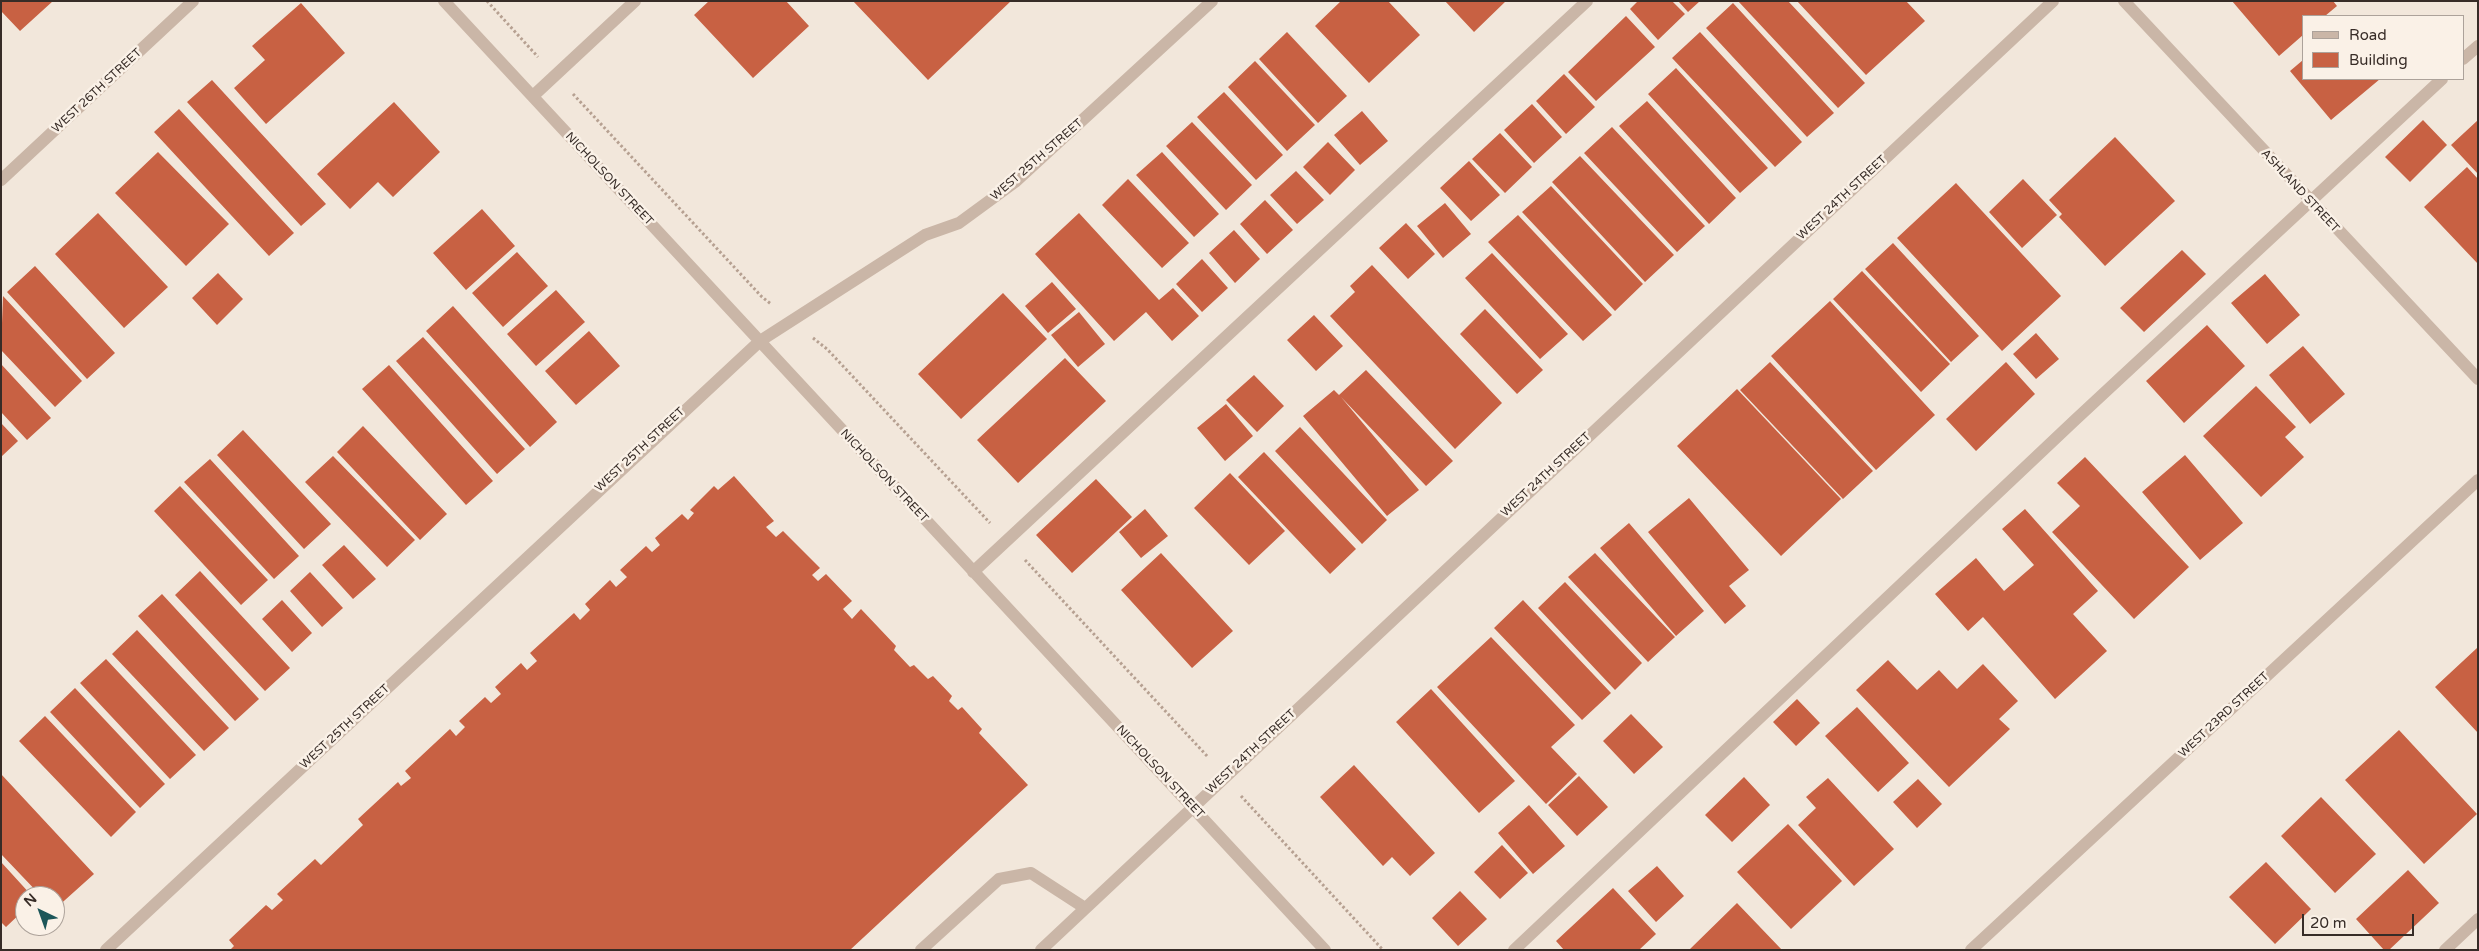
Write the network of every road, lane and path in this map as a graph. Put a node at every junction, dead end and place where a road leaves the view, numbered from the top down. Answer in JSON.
{"nodes":[{"id":1,"x":193,"y":1,"type":"edge"},
{"id":2,"x":444,"y":1,"type":"edge"},
{"id":3,"x":487,"y":1,"type":"edge"},
{"id":4,"x":635,"y":1,"type":"edge"},
{"id":5,"x":1212,"y":1,"type":"edge"},
{"id":6,"x":1587,"y":1,"type":"edge"},
{"id":7,"x":2053,"y":1,"type":"edge"},
{"id":8,"x":2124,"y":1,"type":"edge"},
{"id":9,"x":2478,"y":46,"type":"edge"},
{"id":10,"x":2464,"y":58,"type":"edge"},
{"id":11,"x":540,"y":59,"type":"dead end"},
{"id":12,"x":2441,"y":80,"type":"edge"},
{"id":13,"x":571,"y":93,"type":"dead end"},
{"id":14,"x":533,"y":96,"type":"junction"},
{"id":15,"x":1,"y":180,"type":"edge"},
{"id":16,"x":2309,"y":202,"type":"junction"},
{"id":17,"x":771,"y":304,"type":"dead end"},
{"id":18,"x":810,"y":336,"type":"dead end"},
{"id":19,"x":760,"y":341,"type":"junction"},
{"id":20,"x":2478,"y":379,"type":"edge"},
{"id":21,"x":2478,"y":480,"type":"edge"},
{"id":22,"x":994,"y":527,"type":"dead end"},
{"id":23,"x":1021,"y":556,"type":"dead end"},
{"id":24,"x":973,"y":572,"type":"junction"},
{"id":25,"x":1207,"y":756,"type":"dead end"},
{"id":26,"x":1243,"y":798,"type":"dead end"},
{"id":27,"x":1192,"y":807,"type":"junction"},
{"id":28,"x":1085,"y":908,"type":"junction"},
{"id":29,"x":2478,"y":919,"type":"edge"},
{"id":30,"x":106,"y":950,"type":"edge"},
{"id":31,"x":921,"y":950,"type":"edge"},
{"id":32,"x":1041,"y":950,"type":"edge"},
{"id":33,"x":1326,"y":950,"type":"edge"},
{"id":34,"x":1383,"y":950,"type":"edge"},
{"id":35,"x":1514,"y":950,"type":"edge"},
{"id":36,"x":1971,"y":950,"type":"edge"},
{"id":37,"x":2446,"y":950,"type":"edge"}],
"edges":[{"from":1,"to":15,"type":"street","name":"WEST 26TH STREET"},
{"from":2,"to":14,"type":"street","name":"NICHOLSON STREET"},
{"from":3,"to":11,"type":"path"},
{"from":4,"to":14,"type":"street"},
{"from":5,"to":19,"type":"street","name":"WEST 25TH STREET"},
{"from":6,"to":24,"type":"street"},
{"from":7,"to":27,"type":"street","name":"WEST 24TH STREET"},
{"from":8,"to":16,"type":"street","name":"ASHLAND STREET"},
{"from":9,"to":10,"type":"street"},
{"from":12,"to":16,"type":"street"},
{"from":13,"to":17,"type":"path"},
{"from":14,"to":19,"type":"street","name":"NICHOLSON STREET"},
{"from":16,"to":20,"type":"street","name":"ASHLAND STREET"},
{"from":16,"to":35,"type":"street"},
{"from":18,"to":22,"type":"path"},
{"from":19,"to":24,"type":"street","name":"NICHOLSON STREET"},
{"from":19,"to":30,"type":"street","name":"WEST 25TH STREET"},
{"from":21,"to":36,"type":"street","name":"WEST 23RD STREET"},
{"from":23,"to":25,"type":"path"},
{"from":24,"to":27,"type":"street","name":"NICHOLSON STREET"},
{"from":26,"to":34,"type":"path"},
{"from":27,"to":28,"type":"street","name":"WEST 24TH STREET"},
{"from":27,"to":33,"type":"street","name":"NICHOLSON STREET"},
{"from":28,"to":31,"type":"street"},
{"from":28,"to":32,"type":"street","name":"WEST 24TH STREET"},
{"from":29,"to":37,"type":"street"}]}
